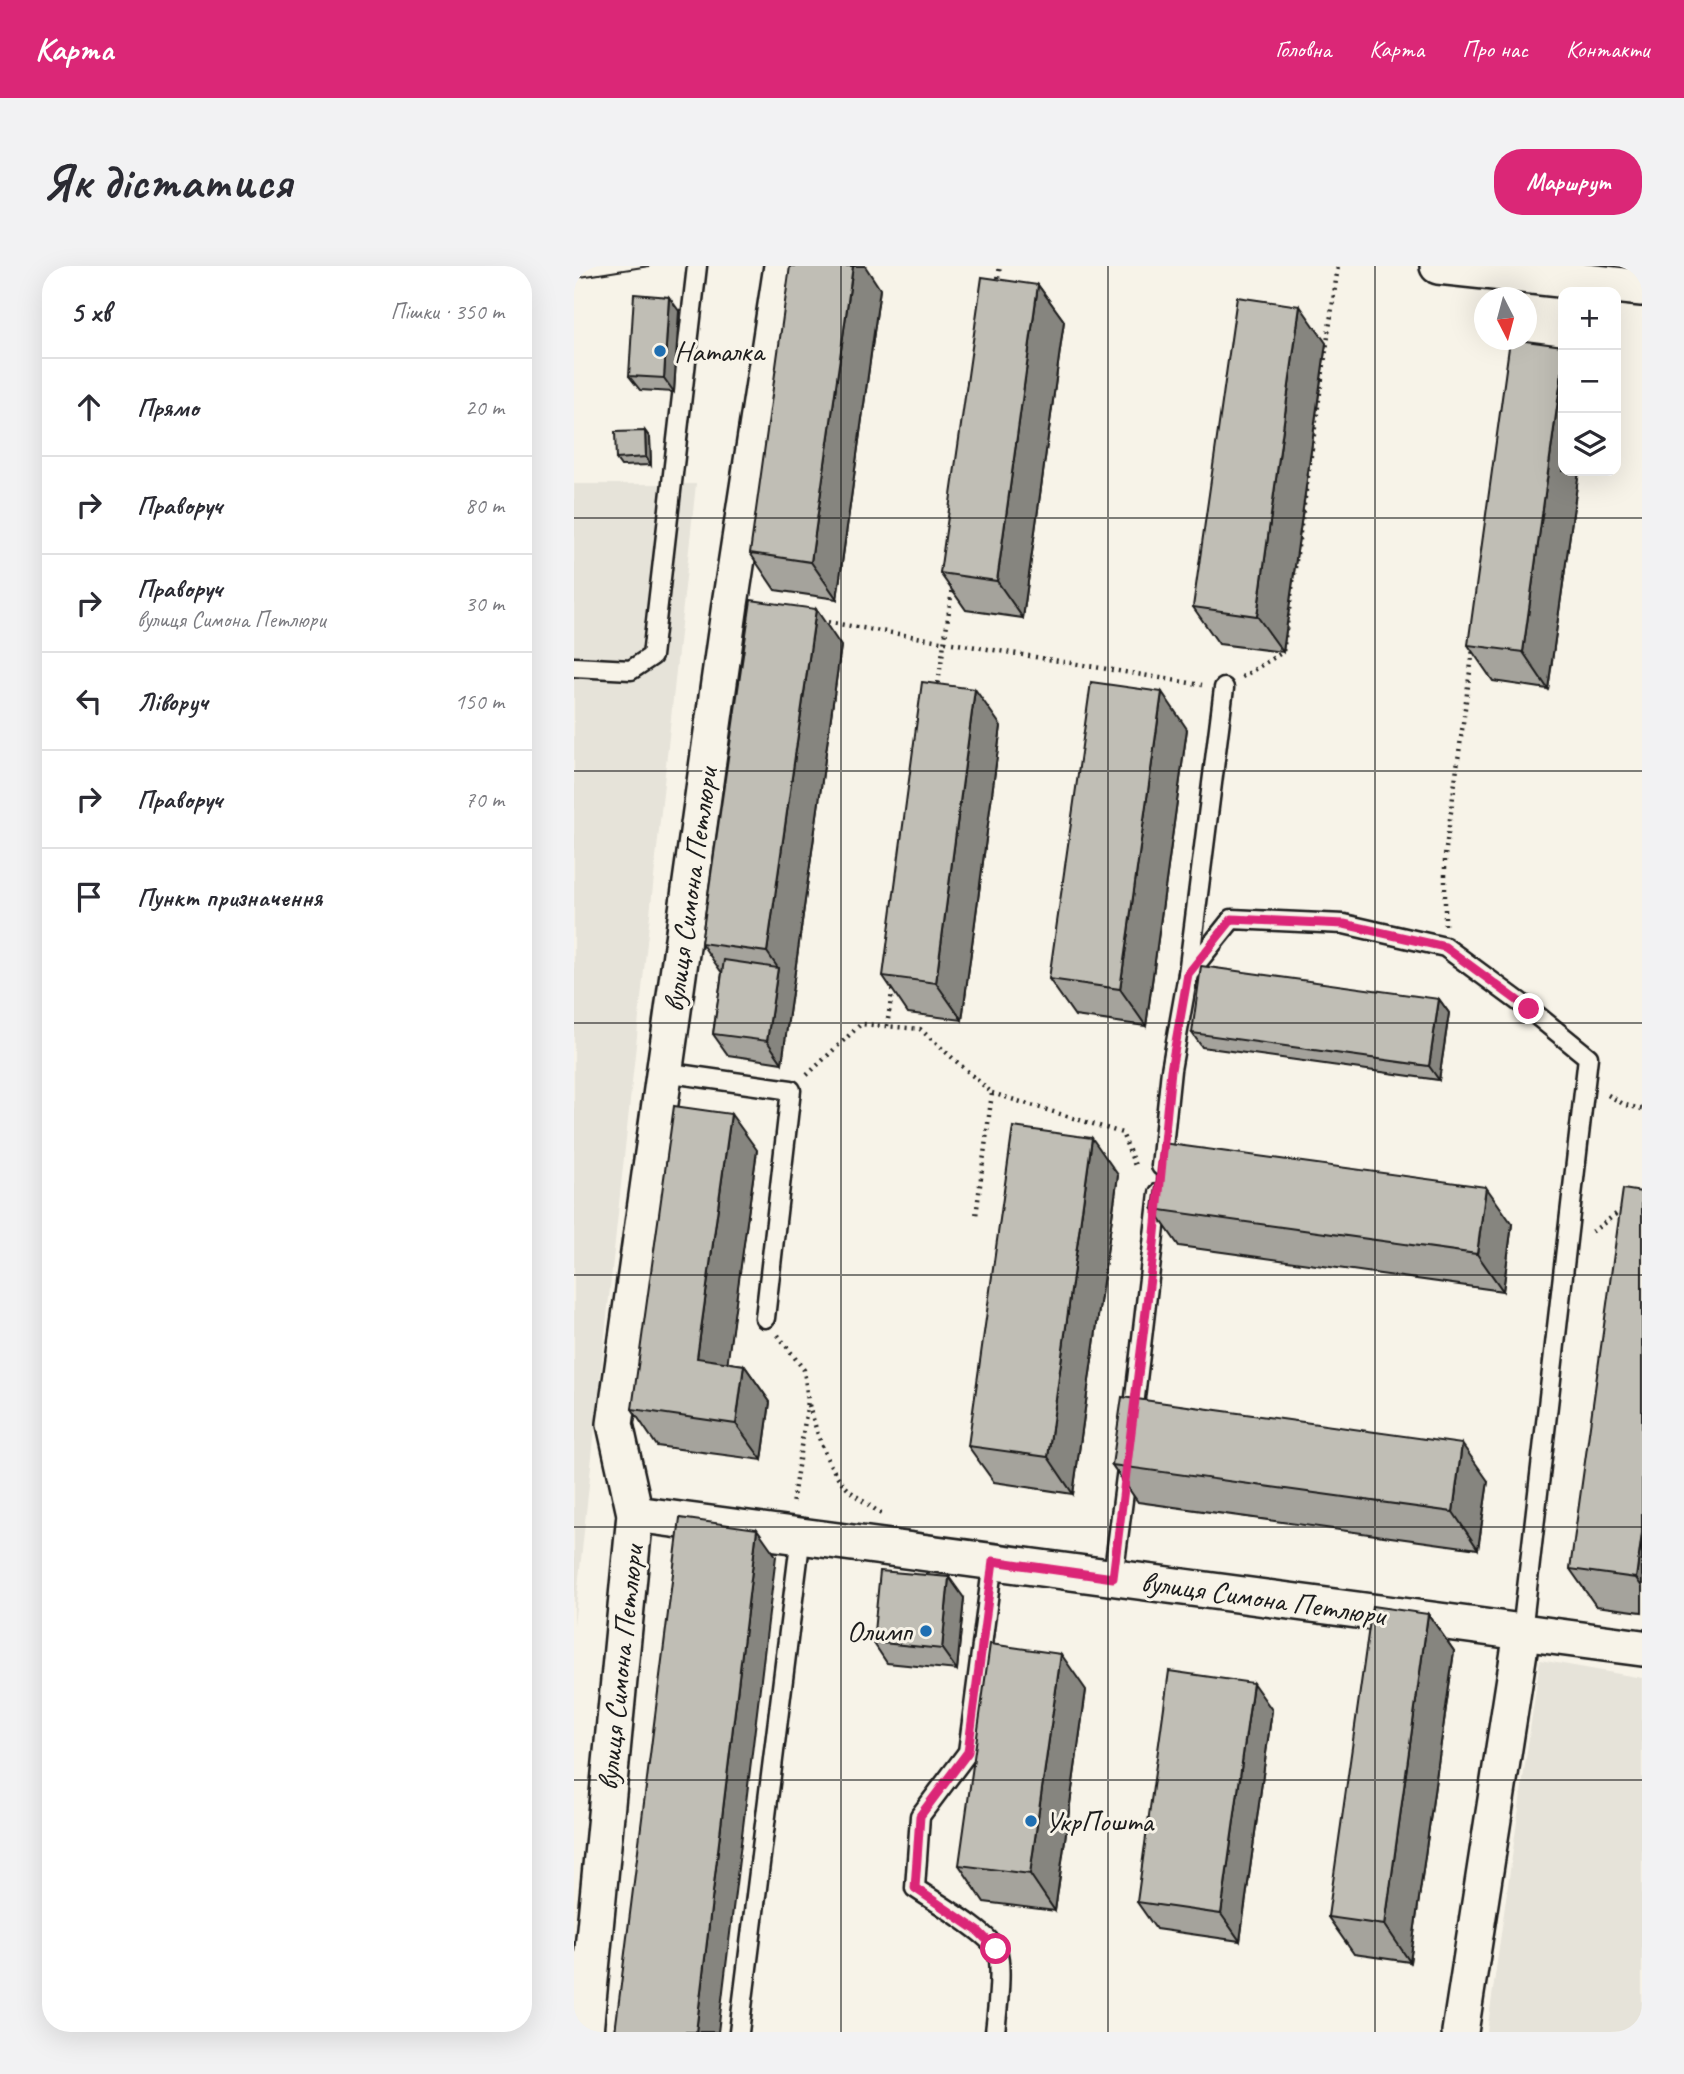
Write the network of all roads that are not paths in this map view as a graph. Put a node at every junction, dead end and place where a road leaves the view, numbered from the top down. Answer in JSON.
{"nodes":[{"id":1,"x":697,"y":266,"type":"edge"},
{"id":2,"x":782,"y":266,"type":"edge"},
{"id":3,"x":1438,"y":266,"type":"edge"},
{"id":4,"x":1642,"y":288,"type":"edge"},
{"id":5,"x":574,"y":667,"type":"edge"},
{"id":6,"x":1224,"y":688,"type":"road end"},
{"id":7,"x":1188,"y":974,"type":"junction"},
{"id":8,"x":664,"y":1072,"type":"junction"},
{"id":9,"x":765,"y":1318,"type":"road end"},
{"id":10,"x":635,"y":1514,"type":"junction"},
{"id":11,"x":794,"y":1534,"type":"junction"},
{"id":12,"x":993,"y":1561,"type":"junction"},
{"id":13,"x":1113,"y":1578,"type":"junction"},
{"id":14,"x":1522,"y":1632,"type":"junction"},
{"id":15,"x":1642,"y":1648,"type":"edge"},
{"id":16,"x":585,"y":2032,"type":"edge"},
{"id":17,"x":739,"y":2032,"type":"edge"},
{"id":18,"x":995,"y":2032,"type":"edge"},
{"id":19,"x":1460,"y":2032,"type":"edge"}],
"edges":[{"from":1,"to":5,"type":"lane"},
{"from":2,"to":8,"type":"street","name":"вулиця Симона Петлюри"},
{"from":3,"to":4,"type":"street"},
{"from":6,"to":7,"type":"lane"},
{"from":7,"to":13,"type":"lane"},
{"from":7,"to":14,"type":"lane"},
{"from":8,"to":9,"type":"lane"},
{"from":8,"to":10,"type":"street","name":"вулиця Симона Петлюри"},
{"from":10,"to":11,"type":"street","name":"вулиця Симона Петлюри"},
{"from":10,"to":16,"type":"street","name":"вулиця Симона Петлюри"},
{"from":11,"to":12,"type":"street","name":"вулиця Симона Петлюри"},
{"from":11,"to":17,"type":"lane"},
{"from":12,"to":13,"type":"street","name":"вулиця Симона Петлюри"},
{"from":12,"to":18,"type":"lane"},
{"from":13,"to":14,"type":"street","name":"вулиця Симона Петлюри"},
{"from":14,"to":15,"type":"street","name":"вулиця Симона Петлюри"},
{"from":14,"to":19,"type":"street"}]}
